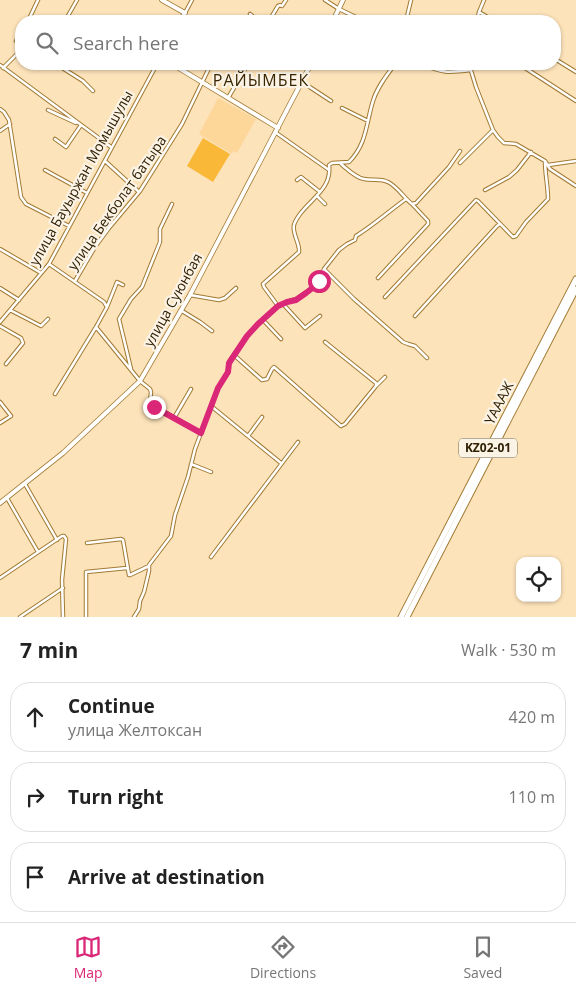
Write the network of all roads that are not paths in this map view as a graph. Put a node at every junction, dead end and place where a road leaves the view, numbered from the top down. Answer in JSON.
{"nodes":[{"id":1,"x":38,"y":0,"type":"edge"},
{"id":2,"x":77,"y":0,"type":"edge"},
{"id":3,"x":162,"y":0,"type":"edge"},
{"id":4,"x":192,"y":0,"type":"edge"},
{"id":5,"x":286,"y":0,"type":"edge"},
{"id":6,"x":325,"y":0,"type":"edge"},
{"id":7,"x":343,"y":0,"type":"edge"},
{"id":8,"x":411,"y":0,"type":"edge"},
{"id":9,"x":484,"y":0,"type":"edge"},
{"id":10,"x":339,"y":9,"type":"junction"},
{"id":11,"x":479,"y":12,"type":"junction"},
{"id":12,"x":184,"y":13,"type":"joint"},
{"id":13,"x":31,"y":15,"type":"edge"},
{"id":14,"x":68,"y":15,"type":"edge"},
{"id":15,"x":273,"y":15,"type":"edge"},
{"id":16,"x":336,"y":15,"type":"edge"},
{"id":17,"x":352,"y":15,"type":"edge"},
{"id":18,"x":407,"y":15,"type":"edge"},
{"id":19,"x":478,"y":15,"type":"edge"},
{"id":20,"x":484,"y":15,"type":"edge"},
{"id":21,"x":15,"y":56,"type":"edge"},
{"id":22,"x":561,"y":63,"type":"edge"},
{"id":23,"x":0,"y":65,"type":"edge"},
{"id":24,"x":3,"y":68,"type":"junction"},
{"id":25,"x":66,"y":70,"type":"edge"},
{"id":26,"x":154,"y":70,"type":"edge"},
{"id":27,"x":182,"y":70,"type":"edge"},
{"id":28,"x":208,"y":70,"type":"edge"},
{"id":29,"x":244,"y":70,"type":"edge"},
{"id":30,"x":308,"y":70,"type":"edge"},
{"id":31,"x":391,"y":70,"type":"edge"},
{"id":32,"x":434,"y":70,"type":"edge"},
{"id":33,"x":471,"y":70,"type":"joint"},
{"id":34,"x":528,"y":70,"type":"edge"},
{"id":35,"x":576,"y":72,"type":"edge"},
{"id":36,"x":202,"y":82,"type":"junction"},
{"id":37,"x":302,"y":82,"type":"junction"},
{"id":38,"x":93,"y":91,"type":"dead end"},
{"id":39,"x":228,"y":98,"type":"junction"},
{"id":40,"x":331,"y":101,"type":"dead end"},
{"id":41,"x":576,"y":101,"type":"edge"},
{"id":42,"x":342,"y":108,"type":"dead end"},
{"id":43,"x":0,"y":109,"type":"edge"},
{"id":44,"x":48,"y":110,"type":"dead end"},
{"id":45,"x":368,"y":121,"type":"junction"},
{"id":46,"x":10,"y":124,"type":"junction"},
{"id":47,"x":82,"y":125,"type":"junction"},
{"id":48,"x":276,"y":130,"type":"junction"},
{"id":49,"x":493,"y":130,"type":"junction"},
{"id":50,"x":0,"y":131,"type":"edge"},
{"id":51,"x":55,"y":139,"type":"dead end"},
{"id":52,"x":112,"y":148,"type":"junction"},
{"id":53,"x":460,"y":151,"type":"dead end"},
{"id":54,"x":530,"y":152,"type":"junction"},
{"id":55,"x":104,"y":161,"type":"junction"},
{"id":56,"x":545,"y":161,"type":"junction"},
{"id":57,"x":576,"y":162,"type":"edge"},
{"id":58,"x":340,"y":163,"type":"junction"},
{"id":59,"x":460,"y":163,"type":"dead end"},
{"id":60,"x":548,"y":165,"type":"junction"},
{"id":61,"x":45,"y":170,"type":"dead end"},
{"id":62,"x":330,"y":170,"type":"junction"},
{"id":63,"x":297,"y":180,"type":"dead end"},
{"id":64,"x":576,"y":186,"type":"edge"},
{"id":65,"x":484,"y":190,"type":"dead end"},
{"id":66,"x":139,"y":192,"type":"junction"},
{"id":67,"x":320,"y":192,"type":"junction"},
{"id":68,"x":87,"y":193,"type":"junction"},
{"id":69,"x":317,"y":196,"type":"junction"},
{"id":70,"x":406,"y":199,"type":"junction"},
{"id":71,"x":172,"y":204,"type":"dead end"},
{"id":72,"x":325,"y":204,"type":"dead end"},
{"id":73,"x":412,"y":204,"type":"junction"},
{"id":74,"x":500,"y":224,"type":"junction"},
{"id":75,"x":69,"y":226,"type":"junction"},
{"id":76,"x":0,"y":249,"type":"edge"},
{"id":77,"x":49,"y":264,"type":"junction"},
{"id":78,"x":324,"y":269,"type":"junction"},
{"id":79,"x":41,"y":273,"type":"junction"},
{"id":80,"x":378,"y":278,"type":"dead end"},
{"id":81,"x":576,"y":279,"type":"edge"},
{"id":82,"x":75,"y":281,"type":"junction"},
{"id":83,"x":123,"y":284,"type":"dead end"},
{"id":84,"x":0,"y":288,"type":"edge"},
{"id":85,"x":236,"y":288,"type":"dead end"},
{"id":86,"x":576,"y":289,"type":"edge"},
{"id":87,"x":190,"y":295,"type":"junction"},
{"id":88,"x":385,"y":297,"type":"dead end"},
{"id":89,"x":19,"y":300,"type":"junction"},
{"id":90,"x":283,"y":304,"type":"junction"},
{"id":91,"x":107,"y":306,"type":"junction"},
{"id":92,"x":278,"y":306,"type":"junction"},
{"id":93,"x":10,"y":310,"type":"junction"},
{"id":94,"x":182,"y":311,"type":"junction"},
{"id":95,"x":320,"y":316,"type":"dead end"},
{"id":96,"x":415,"y":316,"type":"dead end"},
{"id":97,"x":48,"y":319,"type":"dead end"},
{"id":98,"x":263,"y":320,"type":"junction"},
{"id":99,"x":0,"y":322,"type":"edge"},
{"id":100,"x":0,"y":326,"type":"edge"},
{"id":101,"x":96,"y":327,"type":"junction"},
{"id":102,"x":212,"y":331,"type":"dead end"},
{"id":103,"x":281,"y":339,"type":"dead end"},
{"id":104,"x":325,"y":342,"type":"dead end"},
{"id":105,"x":234,"y":355,"type":"junction"},
{"id":106,"x":427,"y":358,"type":"dead end"},
{"id":107,"x":6,"y":364,"type":"dead end"},
{"id":108,"x":131,"y":369,"type":"junction"},
{"id":109,"x":385,"y":377,"type":"dead end"},
{"id":110,"x":140,"y":381,"type":"junction"},
{"id":111,"x":376,"y":386,"type":"junction"},
{"id":112,"x":191,"y":389,"type":"dead end"},
{"id":113,"x":55,"y":394,"type":"dead end"},
{"id":114,"x":0,"y":402,"type":"edge"},
{"id":115,"x":211,"y":406,"type":"junction"},
{"id":116,"x":262,"y":417,"type":"dead end"},
{"id":117,"x":174,"y":418,"type":"junction"},
{"id":118,"x":0,"y":423,"type":"edge"},
{"id":119,"x":201,"y":433,"type":"junction"},
{"id":120,"x":248,"y":436,"type":"junction"},
{"id":121,"x":298,"y":442,"type":"dead end"},
{"id":122,"x":281,"y":463,"type":"junction"},
{"id":123,"x":191,"y":464,"type":"junction"},
{"id":124,"x":211,"y":472,"type":"dead end"},
{"id":125,"x":25,"y":484,"type":"junction"},
{"id":126,"x":7,"y":498,"type":"junction"},
{"id":127,"x":0,"y":503,"type":"edge"},
{"id":128,"x":57,"y":540,"type":"junction"},
{"id":129,"x":87,"y":543,"type":"dead end"},
{"id":130,"x":38,"y":552,"type":"junction"},
{"id":131,"x":211,"y":557,"type":"dead end"},
{"id":132,"x":149,"y":565,"type":"junction"},
{"id":133,"x":127,"y":568,"type":"junction"},
{"id":134,"x":0,"y":578,"type":"edge"},
{"id":135,"x":63,"y":588,"type":"junction"},
{"id":136,"x":20,"y":617,"type":"edge"},
{"id":137,"x":63,"y":617,"type":"edge"},
{"id":138,"x":86,"y":617,"type":"edge"},
{"id":139,"x":134,"y":617,"type":"edge"},
{"id":140,"x":401,"y":617,"type":"edge"},
{"id":141,"x":407,"y":617,"type":"edge"}],
"edges":[{"from":1,"to":13,"type":"street"},
{"from":2,"to":14,"type":"street"},
{"from":3,"to":12,"type":"main road"},
{"from":4,"to":12,"type":"street"},
{"from":5,"to":15,"type":"street"},
{"from":6,"to":10,"type":"street"},
{"from":7,"to":10,"type":"main road"},
{"from":8,"to":18,"type":"street"},
{"from":9,"to":11,"type":"street"},
{"from":10,"to":16,"type":"main road"},
{"from":10,"to":17,"type":"street"},
{"from":11,"to":19,"type":"street"},
{"from":11,"to":20,"type":"street"},
{"from":21,"to":24,"type":"street"},
{"from":22,"to":35,"type":"street"},
{"from":23,"to":24,"type":"street"},
{"from":24,"to":47,"type":"street"},
{"from":25,"to":38,"type":"street"},
{"from":26,"to":52,"type":"street","name":"улица Бауыржан Момышулы"},
{"from":27,"to":36,"type":"main road"},
{"from":28,"to":36,"type":"street","name":"улица Бекболат батыра"},
{"from":29,"to":39,"type":"street"},
{"from":30,"to":37,"type":"main road","name":"улица Суюнбая"},
{"from":31,"to":45,"type":"street"},
{"from":32,"to":33,"type":"street"},
{"from":33,"to":49,"type":"street"},
{"from":34,"to":41,"type":"street"},
{"from":36,"to":39,"type":"main road"},
{"from":36,"to":66,"type":"street","name":"улица Бекболат батыра"},
{"from":37,"to":40,"type":"street"},
{"from":37,"to":48,"type":"main road","name":"улица Суюнбая"},
{"from":39,"to":48,"type":"main road"},
{"from":42,"to":45,"type":"street"},
{"from":43,"to":46,"type":"street"},
{"from":44,"to":47,"type":"street"},
{"from":45,"to":58,"type":"street"},
{"from":46,"to":50,"type":"street"},
{"from":46,"to":75,"type":"street"},
{"from":47,"to":51,"type":"street"},
{"from":47,"to":52,"type":"street"},
{"from":48,"to":62,"type":"street"},
{"from":48,"to":87,"type":"main road","name":"улица Суюнбая"},
{"from":49,"to":54,"type":"street"},
{"from":49,"to":59,"type":"street"},
{"from":52,"to":55,"type":"street","name":"улица Бауыржан Момышулы"},
{"from":53,"to":73,"type":"street"},
{"from":54,"to":56,"type":"street"},
{"from":54,"to":65,"type":"street"},
{"from":55,"to":66,"type":"street"},
{"from":55,"to":68,"type":"street","name":"улица Бауыржан Момышулы"},
{"from":56,"to":60,"type":"street"},
{"from":56,"to":74,"type":"street"},
{"from":57,"to":60,"type":"street"},
{"from":58,"to":62,"type":"street"},
{"from":58,"to":70,"type":"street"},
{"from":60,"to":64,"type":"street"},
{"from":61,"to":68,"type":"street"},
{"from":62,"to":67,"type":"street"},
{"from":63,"to":67,"type":"street"},
{"from":66,"to":82,"type":"street","name":"улица Бекболат батыра"},
{"from":67,"to":69,"type":"street"},
{"from":68,"to":75,"type":"street","name":"улица Бауыржан Момышулы"},
{"from":69,"to":72,"type":"street"},
{"from":69,"to":92,"type":"street"},
{"from":70,"to":73,"type":"street"},
{"from":70,"to":78,"type":"street"},
{"from":71,"to":108,"type":"street"},
{"from":73,"to":80,"type":"street"},
{"from":74,"to":88,"type":"street"},
{"from":74,"to":96,"type":"street"},
{"from":75,"to":77,"type":"street","name":"улица Бауыржан Момышулы"},
{"from":76,"to":79,"type":"street"},
{"from":77,"to":79,"type":"street","name":"улица Бауыржан Момышулы"},
{"from":77,"to":82,"type":"street"},
{"from":78,"to":90,"type":"street"},
{"from":78,"to":106,"type":"street"},
{"from":79,"to":89,"type":"street","name":"улица Бауыржан Момышулы"},
{"from":81,"to":140,"type":"highway","name":"ҮАААЖ","number":"KZ02-01"},
{"from":82,"to":91,"type":"street"},
{"from":83,"to":91,"type":"street"},
{"from":84,"to":89,"type":"street"},
{"from":85,"to":87,"type":"street"},
{"from":86,"to":141,"type":"highway","name":"ҮАААЖ","number":"KZ02-01"},
{"from":87,"to":94,"type":"main road","name":"улица Суюнбая"},
{"from":89,"to":93,"type":"street","name":"улица Бауыржан Момышулы"},
{"from":90,"to":92,"type":"street"},
{"from":90,"to":95,"type":"street"},
{"from":91,"to":101,"type":"street"},
{"from":92,"to":98,"type":"street"},
{"from":93,"to":97,"type":"street"},
{"from":93,"to":99,"type":"street","name":"улица Бауыржан Момышулы"},
{"from":94,"to":102,"type":"street"},
{"from":94,"to":110,"type":"main road","name":"улица Суюнбая"},
{"from":98,"to":103,"type":"street"},
{"from":98,"to":105,"type":"street"},
{"from":100,"to":107,"type":"street"},
{"from":101,"to":108,"type":"street"},
{"from":101,"to":113,"type":"street"},
{"from":104,"to":111,"type":"street"},
{"from":105,"to":111,"type":"street"},
{"from":105,"to":115,"type":"street"},
{"from":108,"to":110,"type":"street"},
{"from":109,"to":111,"type":"street"},
{"from":110,"to":117,"type":"street"},
{"from":110,"to":125,"type":"main road","name":"улица Суюнбая"},
{"from":112,"to":117,"type":"street"},
{"from":114,"to":118,"type":"street"},
{"from":115,"to":119,"type":"street"},
{"from":115,"to":120,"type":"street"},
{"from":116,"to":120,"type":"street"},
{"from":117,"to":119,"type":"street"},
{"from":119,"to":123,"type":"street"},
{"from":120,"to":122,"type":"street"},
{"from":121,"to":122,"type":"street"},
{"from":122,"to":131,"type":"street"},
{"from":123,"to":124,"type":"street"},
{"from":123,"to":132,"type":"street"},
{"from":125,"to":126,"type":"main road","name":"улица Суюнбая"},
{"from":125,"to":128,"type":"street"},
{"from":126,"to":127,"type":"main road","name":"улица Суюнбая"},
{"from":126,"to":130,"type":"street"},
{"from":128,"to":130,"type":"street"},
{"from":128,"to":135,"type":"street"},
{"from":129,"to":133,"type":"street"},
{"from":130,"to":134,"type":"street"},
{"from":132,"to":133,"type":"street"},
{"from":132,"to":139,"type":"street"},
{"from":133,"to":138,"type":"street"},
{"from":135,"to":136,"type":"street"},
{"from":135,"to":137,"type":"street"}]}
